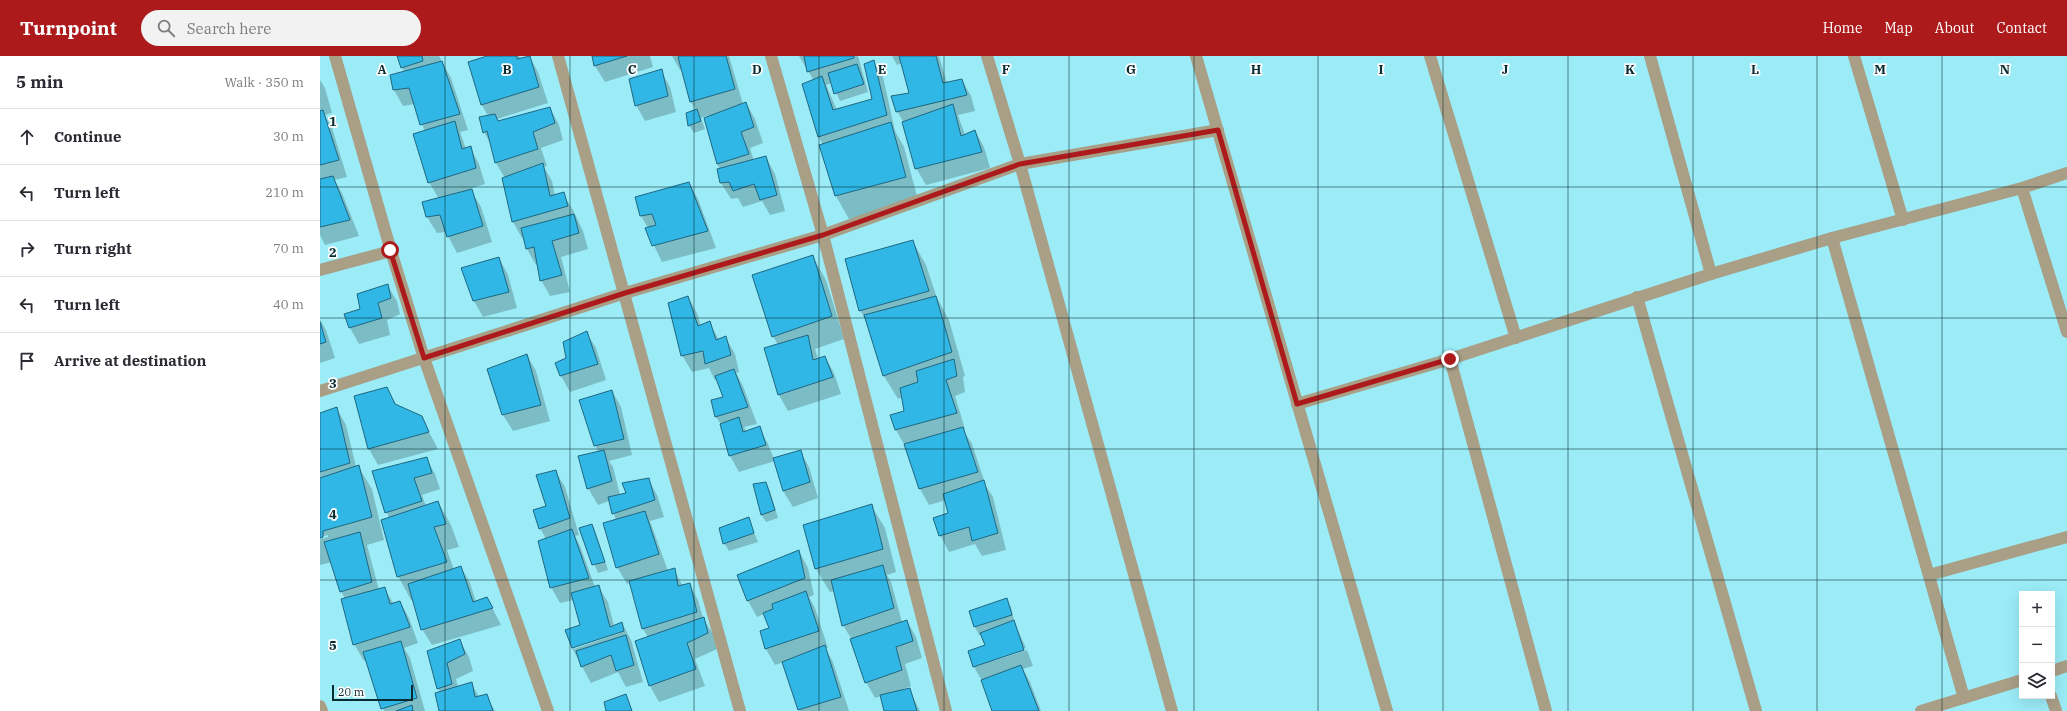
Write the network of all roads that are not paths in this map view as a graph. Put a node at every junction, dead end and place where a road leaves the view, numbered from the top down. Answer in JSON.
{"nodes":[{"id":1,"x":335,"y":56,"type":"edge"},
{"id":2,"x":558,"y":56,"type":"edge"},
{"id":3,"x":771,"y":56,"type":"edge"},
{"id":4,"x":987,"y":56,"type":"edge"},
{"id":5,"x":1196,"y":56,"type":"edge"},
{"id":6,"x":1430,"y":56,"type":"edge"},
{"id":7,"x":1650,"y":56,"type":"edge"},
{"id":8,"x":1854,"y":56,"type":"edge"},
{"id":9,"x":1218,"y":130,"type":"junction"},
{"id":10,"x":1020,"y":164,"type":"junction"},
{"id":11,"x":2067,"y":173,"type":"edge"},
{"id":12,"x":2022,"y":188,"type":"junction"},
{"id":13,"x":1903,"y":220,"type":"junction"},
{"id":14,"x":823,"y":235,"type":"junction"},
{"id":15,"x":1832,"y":238,"type":"junction"},
{"id":16,"x":390,"y":250,"type":"junction"},
{"id":17,"x":320,"y":270,"type":"edge"},
{"id":18,"x":1711,"y":274,"type":"junction"},
{"id":19,"x":625,"y":293,"type":"junction"},
{"id":20,"x":1637,"y":297,"type":"junction"},
{"id":21,"x":2067,"y":332,"type":"edge"},
{"id":22,"x":1516,"y":338,"type":"junction"},
{"id":23,"x":424,"y":358,"type":"junction"},
{"id":24,"x":1450,"y":359,"type":"junction"},
{"id":25,"x":320,"y":391,"type":"edge"},
{"id":26,"x":1297,"y":404,"type":"junction"},
{"id":27,"x":2067,"y":537,"type":"edge"},
{"id":28,"x":1929,"y":575,"type":"junction"},
{"id":29,"x":2067,"y":666,"type":"edge"},
{"id":30,"x":2055,"y":669,"type":"edge"},
{"id":31,"x":2019,"y":681,"type":"edge"},
{"id":32,"x":1964,"y":698,"type":"junction"},
{"id":33,"x":2052,"y":699,"type":"edge"},
{"id":34,"x":320,"y":706,"type":"edge"},
{"id":35,"x":322,"y":711,"type":"edge"},
{"id":36,"x":548,"y":711,"type":"edge"},
{"id":37,"x":740,"y":711,"type":"edge"},
{"id":38,"x":946,"y":711,"type":"edge"},
{"id":39,"x":1172,"y":711,"type":"edge"},
{"id":40,"x":1387,"y":711,"type":"edge"},
{"id":41,"x":1546,"y":711,"type":"edge"},
{"id":42,"x":1756,"y":711,"type":"edge"},
{"id":43,"x":1920,"y":711,"type":"edge"},
{"id":44,"x":2056,"y":711,"type":"edge"}],
"edges":[{"from":1,"to":16,"type":"street"},
{"from":2,"to":19,"type":"street"},
{"from":3,"to":14,"type":"street"},
{"from":4,"to":10,"type":"street"},
{"from":5,"to":9,"type":"street"},
{"from":6,"to":22,"type":"street"},
{"from":7,"to":18,"type":"street"},
{"from":8,"to":13,"type":"street"},
{"from":9,"to":10,"type":"street"},
{"from":9,"to":26,"type":"street"},
{"from":10,"to":14,"type":"street"},
{"from":10,"to":39,"type":"street"},
{"from":11,"to":12,"type":"street"},
{"from":12,"to":13,"type":"street"},
{"from":12,"to":21,"type":"street"},
{"from":13,"to":15,"type":"street"},
{"from":14,"to":19,"type":"street"},
{"from":14,"to":38,"type":"street"},
{"from":15,"to":18,"type":"street"},
{"from":15,"to":28,"type":"street"},
{"from":16,"to":17,"type":"street"},
{"from":16,"to":23,"type":"street"},
{"from":18,"to":20,"type":"street"},
{"from":19,"to":23,"type":"street"},
{"from":19,"to":37,"type":"street"},
{"from":20,"to":22,"type":"street"},
{"from":20,"to":42,"type":"street"},
{"from":22,"to":24,"type":"street"},
{"from":23,"to":25,"type":"street"},
{"from":23,"to":36,"type":"street"},
{"from":24,"to":26,"type":"street"},
{"from":24,"to":41,"type":"street"},
{"from":26,"to":40,"type":"street"},
{"from":27,"to":28,"type":"street"},
{"from":28,"to":32,"type":"street"},
{"from":29,"to":30,"type":"street"},
{"from":31,"to":32,"type":"street"},
{"from":32,"to":43,"type":"street"},
{"from":33,"to":44,"type":"street"},
{"from":34,"to":35,"type":"street"}]}
